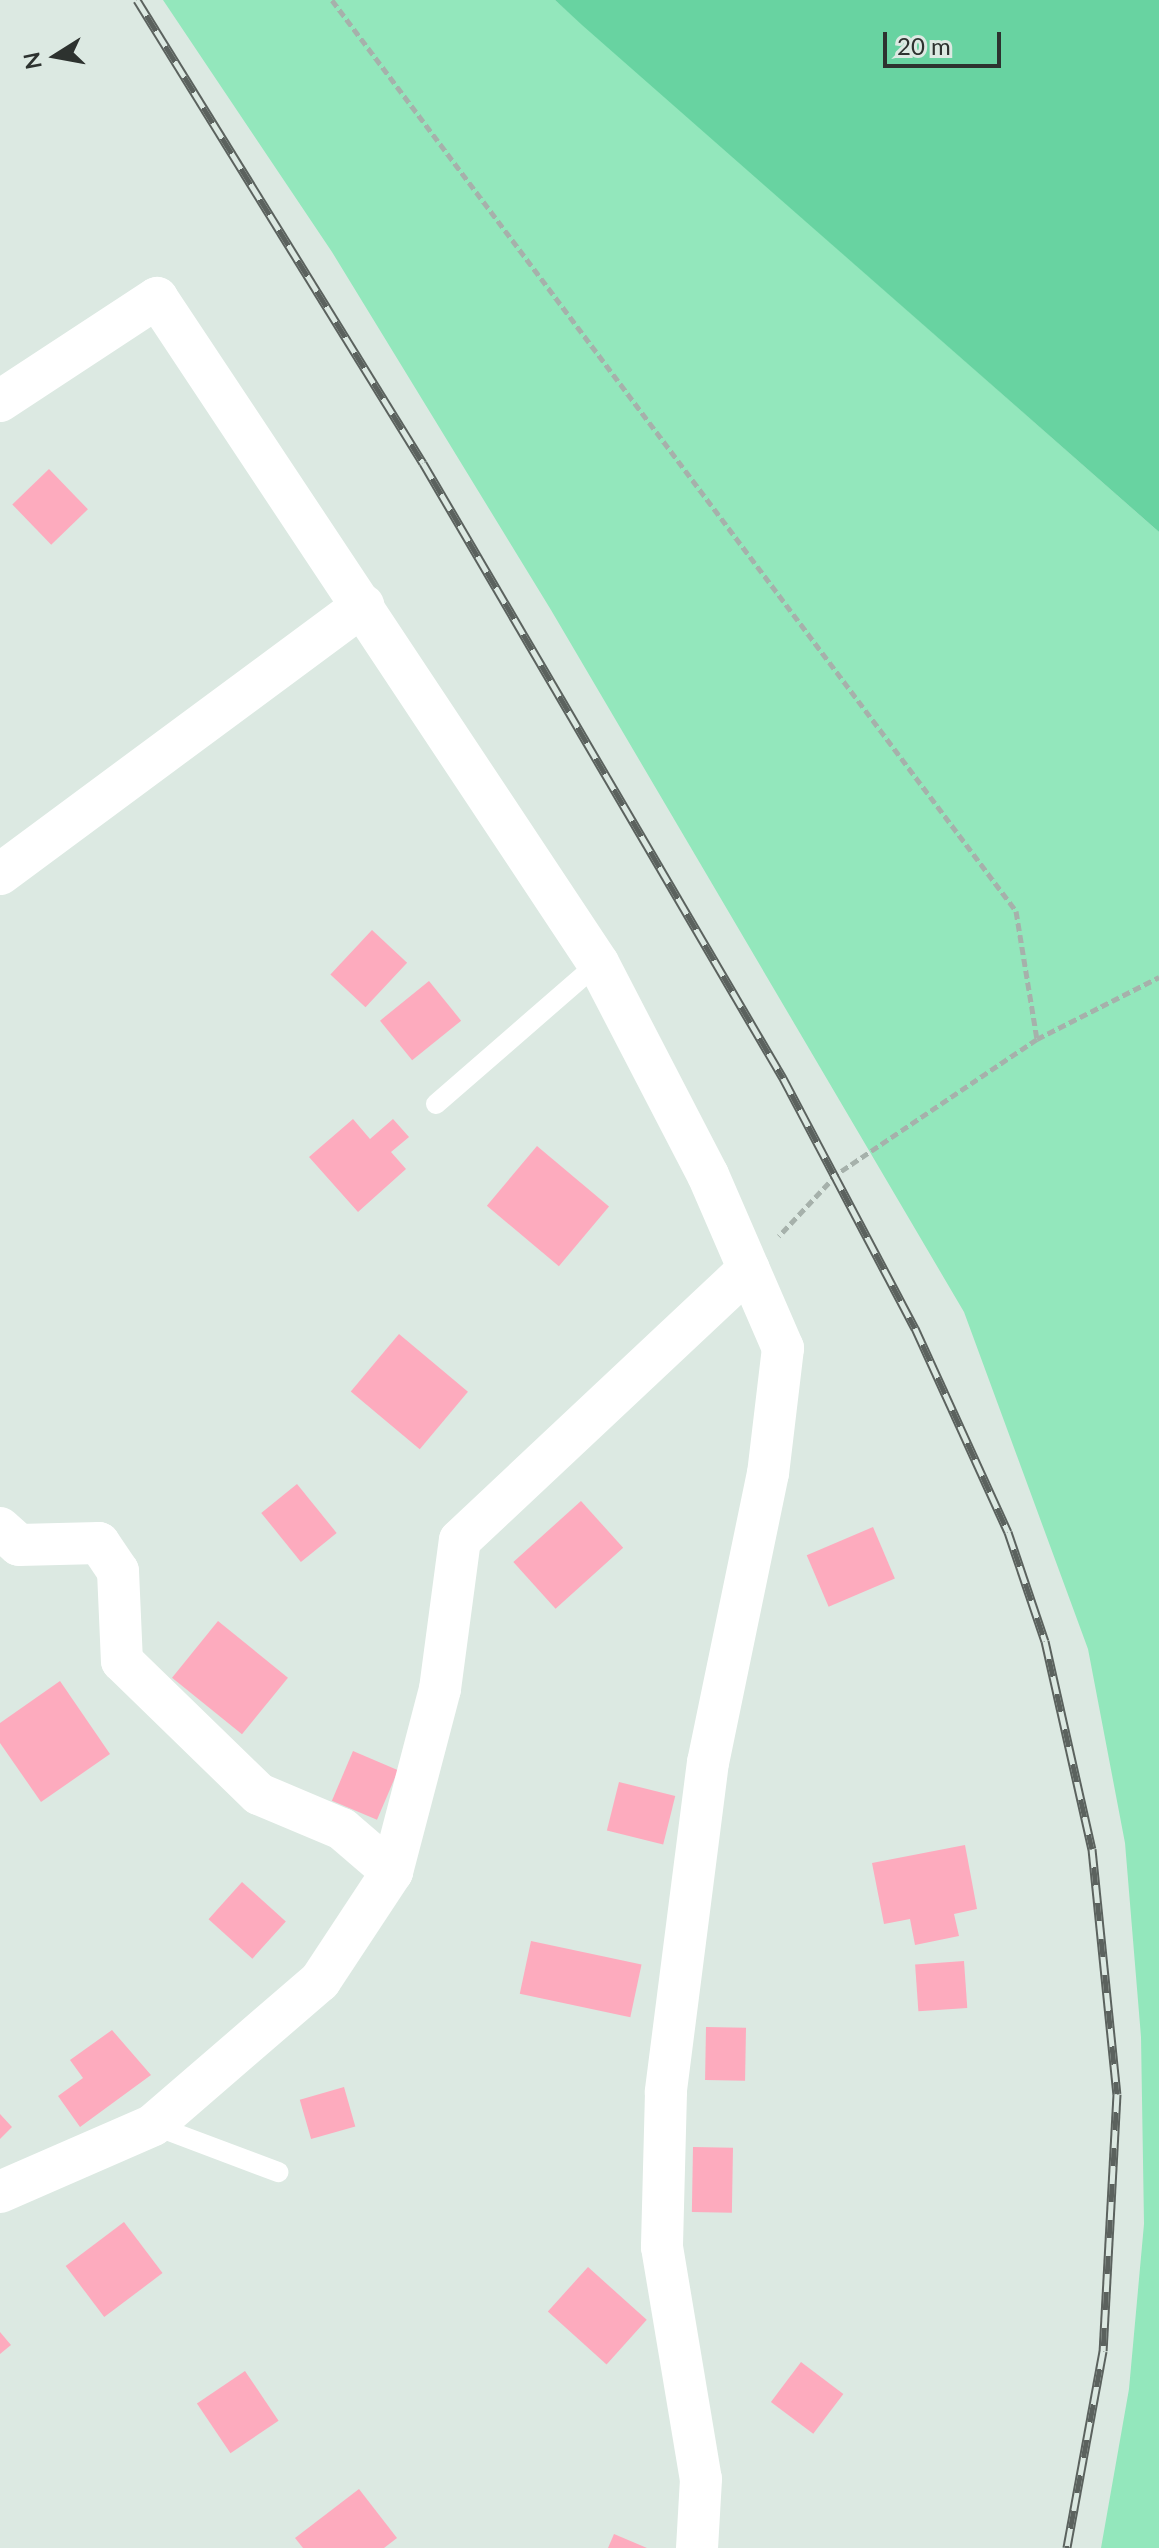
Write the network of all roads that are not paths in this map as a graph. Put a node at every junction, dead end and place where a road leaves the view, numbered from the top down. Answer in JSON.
{"nodes":[{"id":1,"x":0,"y":401,"type":"edge"},
{"id":2,"x":363,"y":605,"type":"junction"},
{"id":3,"x":0,"y":874,"type":"edge"},
{"id":4,"x":598,"y":963,"type":"junction"},
{"id":5,"x":436,"y":1104,"type":"dead end"},
{"id":6,"x":749,"y":1269,"type":"junction"},
{"id":7,"x":0,"y":1528,"type":"edge"},
{"id":8,"x":392,"y":1872,"type":"junction"},
{"id":9,"x":153,"y":2125,"type":"junction"},
{"id":10,"x":278,"y":2172,"type":"dead end"},
{"id":11,"x":0,"y":2192,"type":"edge"},
{"id":12,"x":697,"y":2548,"type":"edge"}],
"edges":[{"from":1,"to":2,"type":"street"},
{"from":2,"to":3,"type":"street"},
{"from":2,"to":4,"type":"street"},
{"from":4,"to":5,"type":"lane"},
{"from":4,"to":6,"type":"street"},
{"from":6,"to":8,"type":"street"},
{"from":6,"to":12,"type":"street"},
{"from":7,"to":8,"type":"street"},
{"from":8,"to":9,"type":"street"},
{"from":9,"to":10,"type":"lane"},
{"from":9,"to":11,"type":"street"}]}
